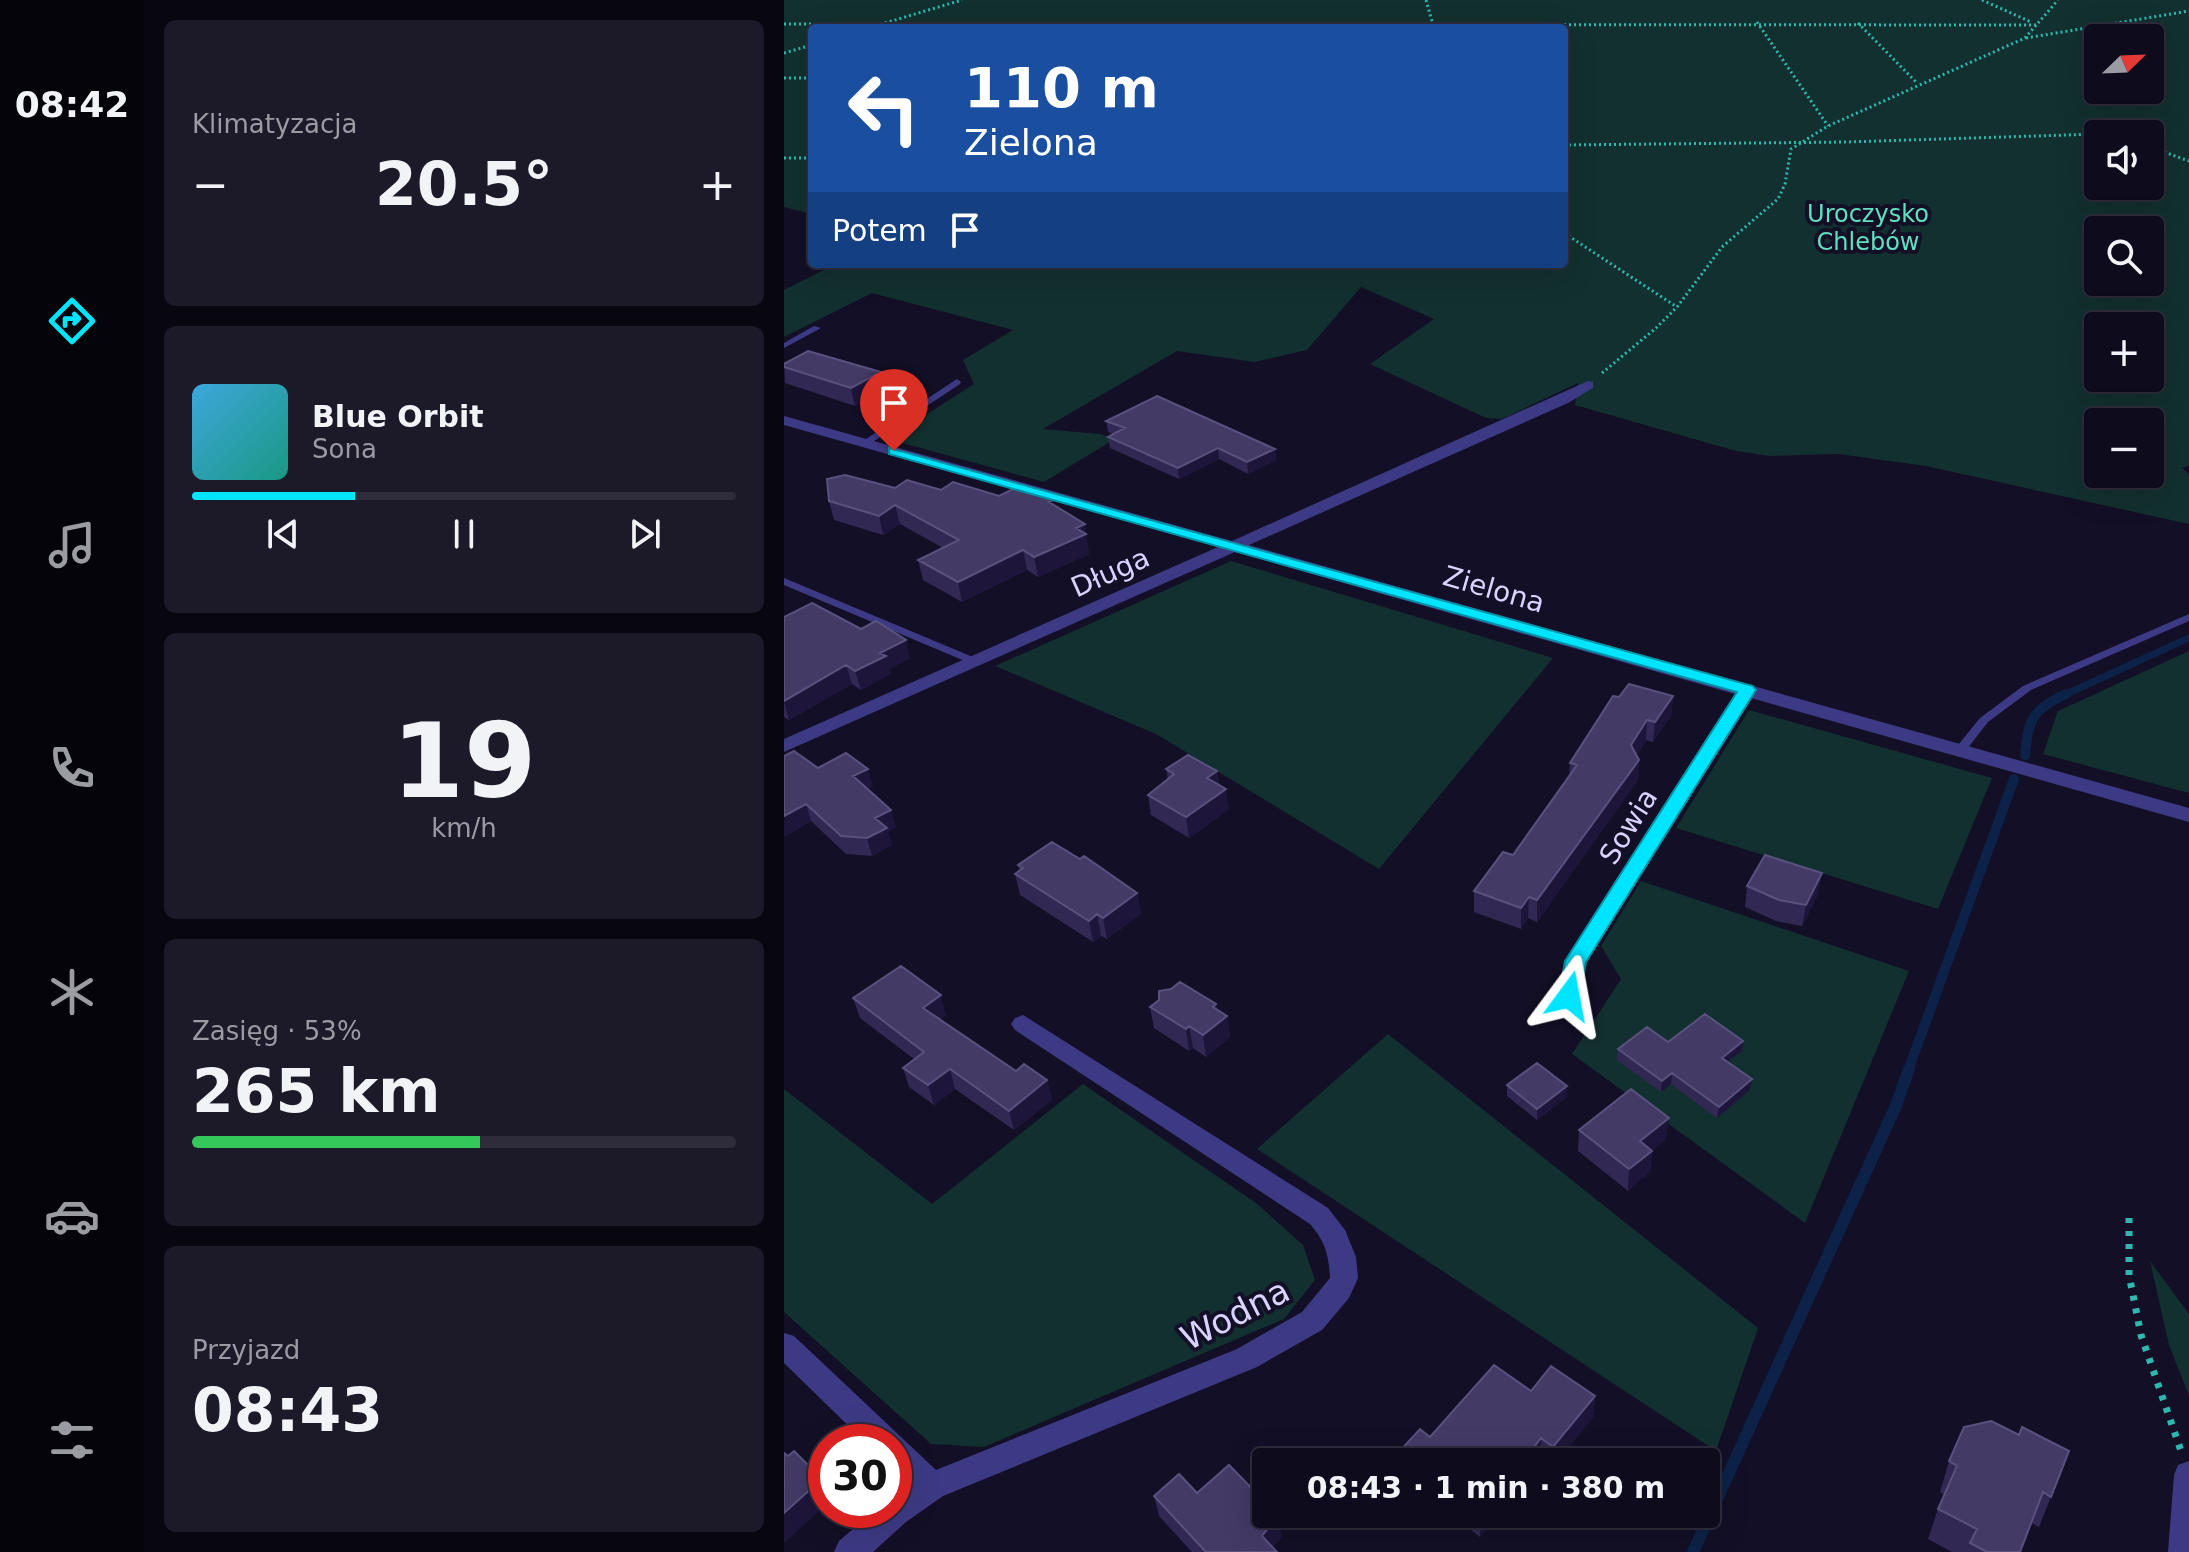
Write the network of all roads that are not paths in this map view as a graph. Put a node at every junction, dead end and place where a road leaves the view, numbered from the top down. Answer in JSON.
{"nodes":[{"id":1,"x":817,"y":328,"type":"dead end"},
{"id":2,"x":784,"y":346,"type":"edge"},
{"id":3,"x":957,"y":382,"type":"dead end"},
{"id":4,"x":1588,"y":385,"type":"road end"},
{"id":5,"x":784,"y":420,"type":"edge"},
{"id":6,"x":865,"y":443,"type":"junction"},
{"id":7,"x":1240,"y":546,"type":"junction"},
{"id":8,"x":784,"y":581,"type":"edge"},
{"id":9,"x":2189,"y":617,"type":"edge"},
{"id":10,"x":976,"y":662,"type":"junction"},
{"id":11,"x":1747,"y":690,"type":"junction"},
{"id":12,"x":784,"y":746,"type":"edge"},
{"id":13,"x":1960,"y":750,"type":"junction"},
{"id":14,"x":2189,"y":815,"type":"edge"},
{"id":15,"x":1569,"y":996,"type":"dead end"},
{"id":16,"x":1023,"y":1024,"type":"dead end"},
{"id":17,"x":784,"y":1345,"type":"edge"},
{"id":18,"x":867,"y":1424,"type":"edge"},
{"id":19,"x":912,"y":1467,"type":"edge"},
{"id":20,"x":2189,"y":1475,"type":"edge"},
{"id":21,"x":932,"y":1486,"type":"junction"},
{"id":22,"x":850,"y":1552,"type":"edge"},
{"id":23,"x":2184,"y":1552,"type":"edge"}],
"edges":[{"from":1,"to":2,"type":"lane"},
{"from":3,"to":6,"type":"lane"},
{"from":4,"to":7,"type":"street","name":"Długa"},
{"from":5,"to":6,"type":"street","name":"Zielona"},
{"from":6,"to":7,"type":"street","name":"Zielona"},
{"from":7,"to":10,"type":"street","name":"Długa"},
{"from":7,"to":11,"type":"street","name":"Zielona"},
{"from":8,"to":10,"type":"lane"},
{"from":9,"to":13,"type":"lane"},
{"from":10,"to":12,"type":"street","name":"Długa"},
{"from":11,"to":13,"type":"street","name":"Zielona"},
{"from":11,"to":15,"type":"street","name":"Sowia"},
{"from":13,"to":14,"type":"street","name":"Zielona"},
{"from":16,"to":21,"type":"street","name":"Wodna"},
{"from":17,"to":18,"type":"street"},
{"from":19,"to":21,"type":"street"},
{"from":20,"to":23,"type":"street"},
{"from":21,"to":22,"type":"street","name":"Wodna"}]}
